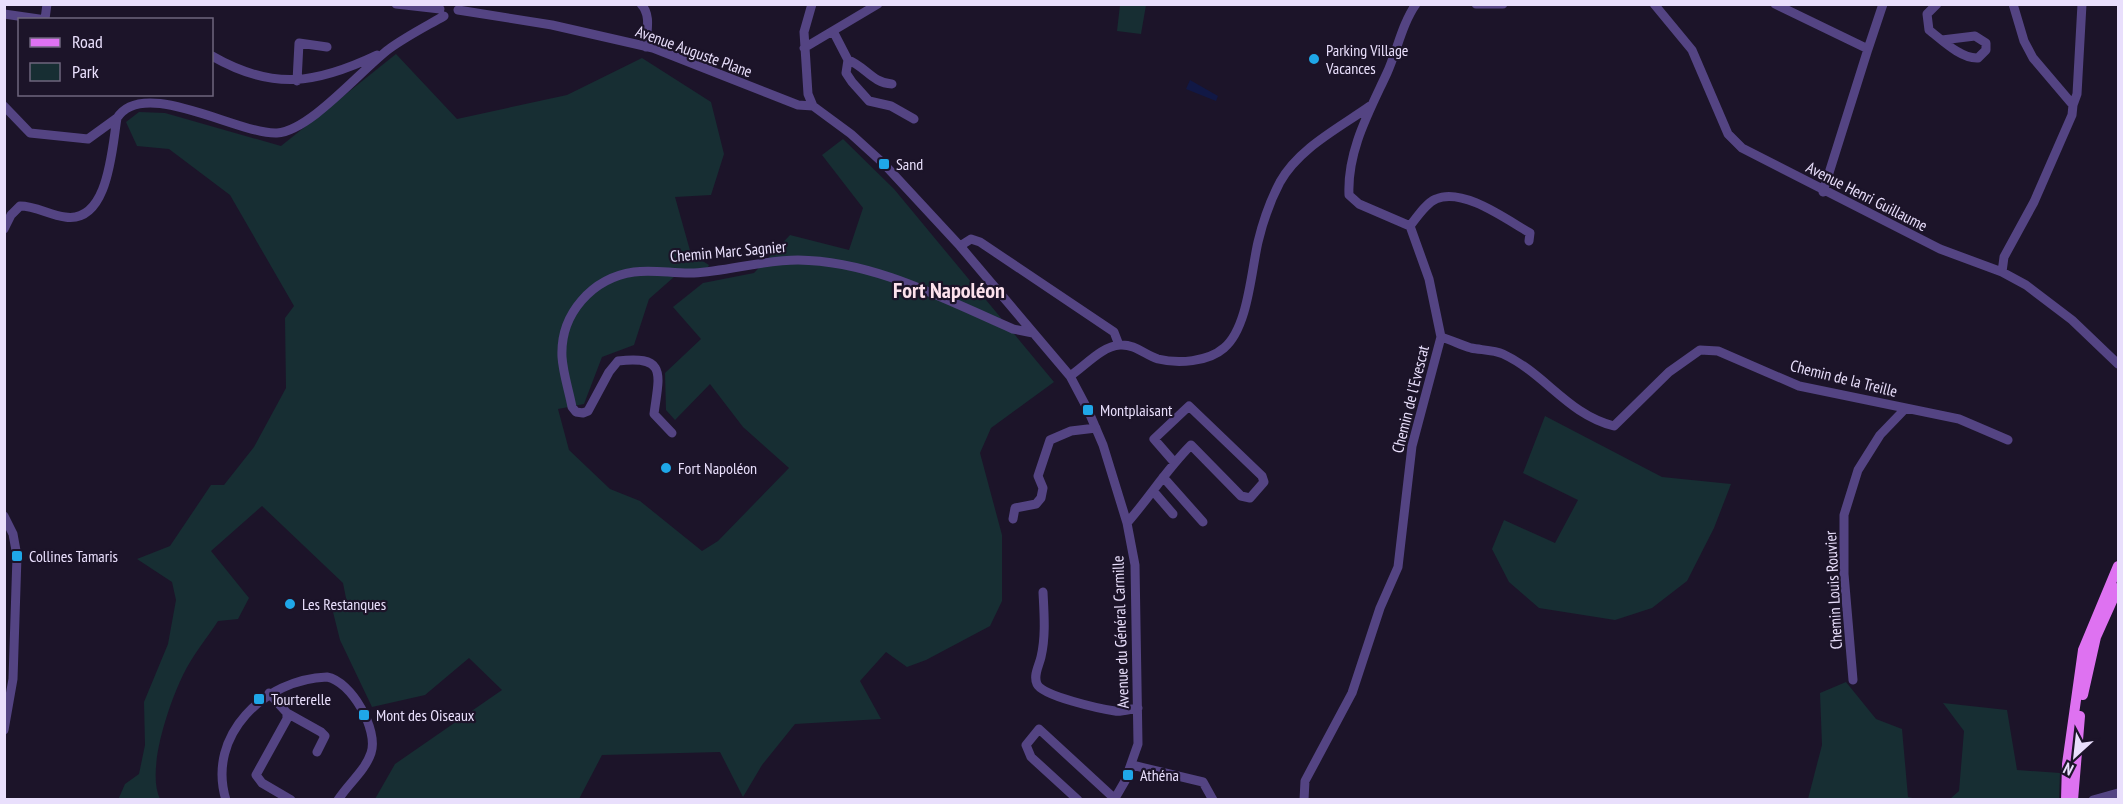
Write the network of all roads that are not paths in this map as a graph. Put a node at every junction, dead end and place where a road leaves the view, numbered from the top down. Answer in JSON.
{"nodes":[{"id":1,"x":396,"y":4,"type":"edge"},
{"id":2,"x":641,"y":4,"type":"edge"},
{"id":3,"x":813,"y":4,"type":"edge"},
{"id":4,"x":878,"y":4,"type":"edge"},
{"id":5,"x":1416,"y":4,"type":"edge"},
{"id":6,"x":1503,"y":4,"type":"edge"},
{"id":7,"x":1654,"y":4,"type":"edge"},
{"id":8,"x":1775,"y":4,"type":"edge"},
{"id":9,"x":1883,"y":4,"type":"edge"},
{"id":10,"x":1937,"y":4,"type":"edge"},
{"id":11,"x":2013,"y":4,"type":"edge"},
{"id":12,"x":2082,"y":4,"type":"edge"},
{"id":13,"x":1479,"y":5,"type":"edge"},
{"id":14,"x":457,"y":7,"type":"edge"},
{"id":15,"x":442,"y":10,"type":"edge"},
{"id":16,"x":4,"y":14,"type":"edge"},
{"id":17,"x":37,"y":18,"type":"edge"},
{"id":18,"x":833,"y":31,"type":"junction"},
{"id":19,"x":1942,"y":40,"type":"dead end"},
{"id":20,"x":327,"y":47,"type":"dead end"},
{"id":21,"x":646,"y":47,"type":"junction"},
{"id":22,"x":804,"y":48,"type":"junction"},
{"id":23,"x":1868,"y":49,"type":"junction"},
{"id":24,"x":387,"y":51,"type":"junction"},
{"id":25,"x":213,"y":57,"type":"edge"},
{"id":26,"x":848,"y":60,"type":"junction"},
{"id":27,"x":297,"y":81,"type":"junction"},
{"id":28,"x":892,"y":84,"type":"dead end"},
{"id":29,"x":2073,"y":105,"type":"junction"},
{"id":30,"x":4,"y":106,"type":"edge"},
{"id":31,"x":813,"y":106,"type":"junction"},
{"id":32,"x":1370,"y":106,"type":"junction"},
{"id":33,"x":117,"y":118,"type":"junction"},
{"id":34,"x":914,"y":119,"type":"dead end"},
{"id":35,"x":1823,"y":192,"type":"junction"},
{"id":36,"x":1410,"y":226,"type":"junction"},
{"id":37,"x":4,"y":229,"type":"edge"},
{"id":38,"x":1529,"y":241,"type":"dead end"},
{"id":39,"x":960,"y":246,"type":"junction"},
{"id":40,"x":2002,"y":272,"type":"junction"},
{"id":41,"x":1033,"y":333,"type":"junction"},
{"id":42,"x":1441,"y":337,"type":"junction"},
{"id":43,"x":1119,"y":345,"type":"junction"},
{"id":44,"x":2118,"y":364,"type":"edge"},
{"id":45,"x":1070,"y":376,"type":"junction"},
{"id":46,"x":1905,"y":409,"type":"junction"},
{"id":47,"x":1096,"y":428,"type":"junction"},
{"id":48,"x":672,"y":433,"type":"dead end"},
{"id":49,"x":2008,"y":440,"type":"dead end"},
{"id":50,"x":1174,"y":462,"type":"junction"},
{"id":51,"x":1163,"y":477,"type":"junction"},
{"id":52,"x":1154,"y":492,"type":"junction"},
{"id":53,"x":1173,"y":514,"type":"dead end"},
{"id":54,"x":4,"y":516,"type":"edge"},
{"id":55,"x":1013,"y":519,"type":"dead end"},
{"id":56,"x":1203,"y":522,"type":"dead end"},
{"id":57,"x":1127,"y":523,"type":"junction"},
{"id":58,"x":2118,"y":566,"type":"edge"},
{"id":59,"x":2118,"y":588,"type":"edge"},
{"id":60,"x":1044,"y":592,"type":"dead end"},
{"id":61,"x":1853,"y":680,"type":"dead end"},
{"id":62,"x":269,"y":693,"type":"junction"},
{"id":63,"x":1138,"y":708,"type":"junction"},
{"id":64,"x":287,"y":713,"type":"junction"},
{"id":65,"x":4,"y":730,"type":"edge"},
{"id":66,"x":316,"y":752,"type":"dead end"},
{"id":67,"x":1132,"y":765,"type":"junction"},
{"id":68,"x":2118,"y":793,"type":"edge"},
{"id":69,"x":1114,"y":799,"type":"edge"},
{"id":70,"x":226,"y":800,"type":"edge"},
{"id":71,"x":291,"y":800,"type":"edge"},
{"id":72,"x":338,"y":800,"type":"edge"},
{"id":73,"x":1078,"y":800,"type":"edge"},
{"id":74,"x":1213,"y":800,"type":"edge"},
{"id":75,"x":1304,"y":800,"type":"edge"},
{"id":76,"x":2066,"y":800,"type":"edge"},
{"id":77,"x":2073,"y":800,"type":"edge"},
{"id":78,"x":2093,"y":800,"type":"edge"}],
"edges":[{"from":1,"to":15,"type":"street"},
{"from":2,"to":21,"type":"street"},
{"from":3,"to":22,"type":"street"},
{"from":4,"to":18,"type":"street"},
{"from":5,"to":32,"type":"street"},
{"from":6,"to":13,"type":"street"},
{"from":7,"to":35,"type":"street","name":"Avenue Henri Guillaume"},
{"from":8,"to":23,"type":"street"},
{"from":9,"to":23,"type":"street"},
{"from":10,"to":19,"type":"street"},
{"from":11,"to":29,"type":"street"},
{"from":12,"to":29,"type":"street"},
{"from":14,"to":15,"type":"street"},
{"from":14,"to":21,"type":"street","name":"Avenue Auguste Plane"},
{"from":15,"to":24,"type":"street"},
{"from":16,"to":17,"type":"street"},
{"from":18,"to":22,"type":"street"},
{"from":18,"to":26,"type":"street"},
{"from":20,"to":27,"type":"street"},
{"from":21,"to":31,"type":"street","name":"Avenue Auguste Plane"},
{"from":22,"to":31,"type":"street"},
{"from":23,"to":35,"type":"street"},
{"from":24,"to":27,"type":"street"},
{"from":24,"to":33,"type":"street"},
{"from":25,"to":27,"type":"street"},
{"from":26,"to":28,"type":"street"},
{"from":26,"to":34,"type":"street"},
{"from":29,"to":40,"type":"street"},
{"from":30,"to":33,"type":"street"},
{"from":31,"to":39,"type":"street","name":"Avenue du Général Carmille"},
{"from":32,"to":36,"type":"street"},
{"from":32,"to":43,"type":"street"},
{"from":33,"to":37,"type":"street"},
{"from":35,"to":40,"type":"street","name":"Avenue Henri Guillaume"},
{"from":36,"to":38,"type":"street"},
{"from":36,"to":42,"type":"street","name":"Chemin de l'Evescat"},
{"from":39,"to":41,"type":"street","name":"Avenue du Général Carmille"},
{"from":39,"to":43,"type":"street"},
{"from":40,"to":44,"type":"street","name":"Avenue Henri Guillaume"},
{"from":41,"to":45,"type":"street","name":"Avenue du Général Carmille"},
{"from":41,"to":48,"type":"street","name":"Chemin Marc Sagnier"},
{"from":42,"to":46,"type":"street","name":"Chemin de la Treille"},
{"from":42,"to":75,"type":"street","name":"Chemin de l'Evescat"},
{"from":43,"to":45,"type":"street"},
{"from":45,"to":47,"type":"street","name":"Avenue du Général Carmille"},
{"from":46,"to":49,"type":"street","name":"Chemin de la Treille"},
{"from":46,"to":61,"type":"street","name":"Chemin Louis Rouvier"},
{"from":47,"to":55,"type":"street"},
{"from":47,"to":57,"type":"street","name":"Avenue du Général Carmille"},
{"from":50,"to":50,"type":"street"},
{"from":50,"to":51,"type":"street"},
{"from":51,"to":52,"type":"street"},
{"from":51,"to":56,"type":"street"},
{"from":52,"to":53,"type":"street"},
{"from":52,"to":57,"type":"street"},
{"from":54,"to":65,"type":"street"},
{"from":57,"to":63,"type":"street","name":"Avenue du Général Carmille"},
{"from":58,"to":76,"type":"main road"},
{"from":59,"to":77,"type":"main road"},
{"from":60,"to":63,"type":"street"},
{"from":62,"to":64,"type":"street"},
{"from":62,"to":70,"type":"street"},
{"from":62,"to":72,"type":"street"},
{"from":63,"to":67,"type":"street","name":"Avenue du Général Carmille"},
{"from":64,"to":66,"type":"street"},
{"from":64,"to":71,"type":"street"},
{"from":67,"to":69,"type":"street","name":"Avenue du Général Carmille"},
{"from":67,"to":74,"type":"street"},
{"from":68,"to":78,"type":"street"},
{"from":69,"to":73,"type":"street"}]}
